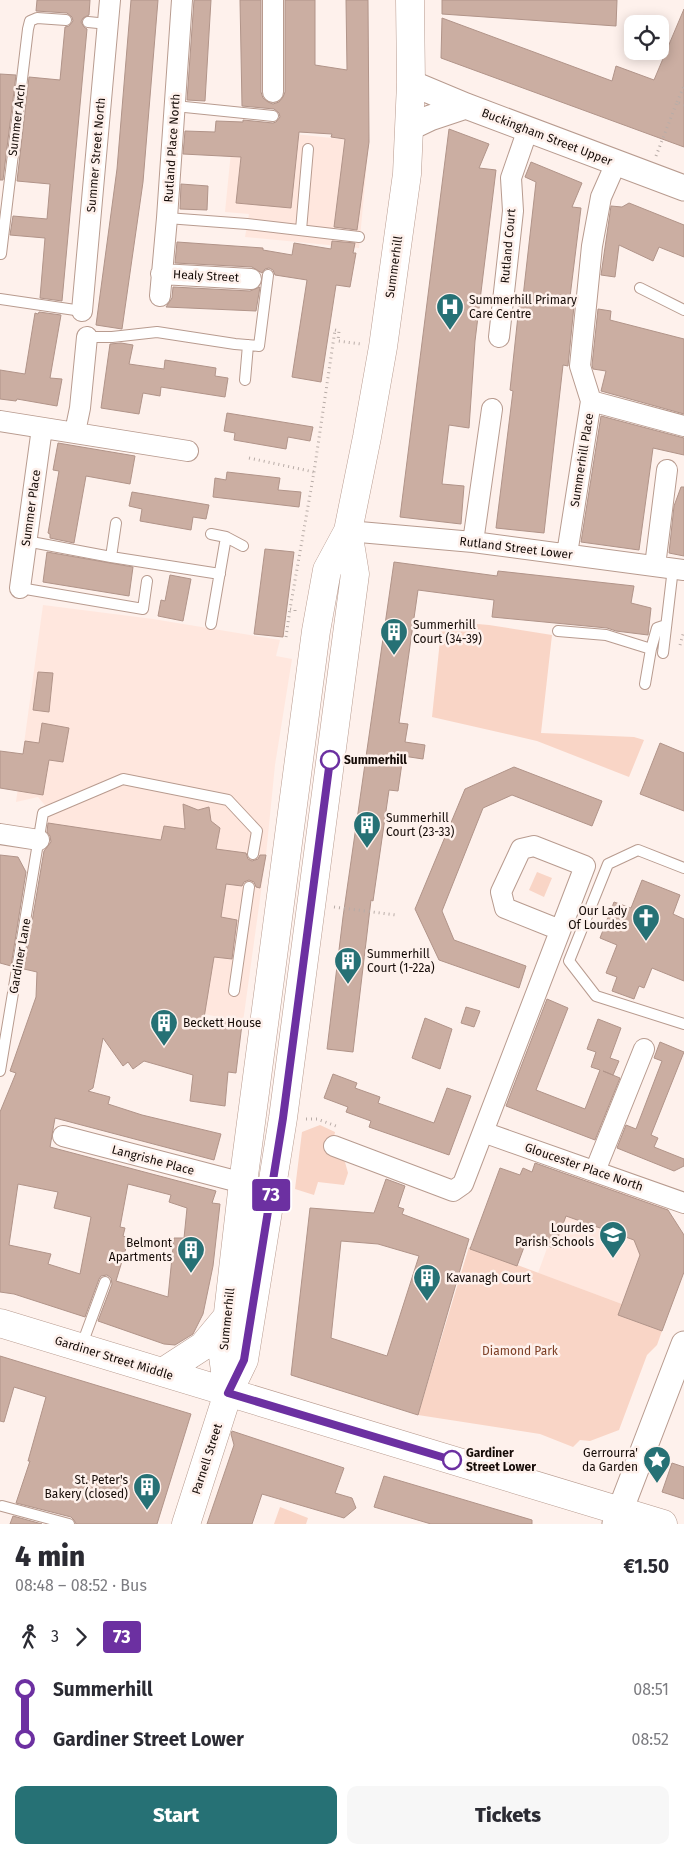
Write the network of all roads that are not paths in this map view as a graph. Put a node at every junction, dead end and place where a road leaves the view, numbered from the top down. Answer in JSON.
{"nodes":[{"id":1,"x":110,"y":0,"type":"edge"},
{"id":2,"x":182,"y":0,"type":"edge"},
{"id":3,"x":273,"y":0,"type":"edge"},
{"id":4,"x":410,"y":0,"type":"edge"},
{"id":5,"x":66,"y":20,"type":"dead end"},
{"id":6,"x":88,"y":22,"type":"dead end"},
{"id":7,"x":108,"y":24,"type":"junction"},
{"id":8,"x":411,"y":83,"type":"junction"},
{"id":9,"x":273,"y":92,"type":"dead end"},
{"id":10,"x":175,"y":106,"type":"junction"},
{"id":11,"x":466,"y":106,"type":"junction"},
{"id":12,"x":274,"y":116,"type":"dead end"},
{"id":13,"x":409,"y":128,"type":"junction"},
{"id":14,"x":528,"y":129,"type":"junction"},
{"id":15,"x":308,"y":149,"type":"dead end"},
{"id":16,"x":616,"y":163,"type":"junction"},
{"id":17,"x":684,"y":188,"type":"edge"},
{"id":18,"x":167,"y":218,"type":"junction"},
{"id":19,"x":301,"y":230,"type":"junction"},
{"id":20,"x":360,"y":237,"type":"dead end"},
{"id":21,"x":1,"y":254,"type":"edge"},
{"id":22,"x":161,"y":274,"type":"junction"},
{"id":23,"x":260,"y":277,"type":"joint"},
{"id":24,"x":640,"y":288,"type":"dead end"},
{"id":25,"x":160,"y":296,"type":"dead end"},
{"id":26,"x":0,"y":299,"type":"edge"},
{"id":27,"x":684,"y":310,"type":"edge"},
{"id":28,"x":82,"y":311,"type":"joint"},
{"id":29,"x":87,"y":337,"type":"joint"},
{"id":30,"x":499,"y":337,"type":"dead end"},
{"id":31,"x":248,"y":345,"type":"junction"},
{"id":32,"x":245,"y":380,"type":"dead end"},
{"id":33,"x":591,"y":401,"type":"junction"},
{"id":34,"x":492,"y":409,"type":"dead end"},
{"id":35,"x":0,"y":421,"type":"edge"},
{"id":36,"x":684,"y":426,"type":"edge"},
{"id":37,"x":42,"y":428,"type":"junction"},
{"id":38,"x":75,"y":432,"type":"junction"},
{"id":39,"x":188,"y":451,"type":"dead end"},
{"id":40,"x":667,"y":470,"type":"dead end"},
{"id":41,"x":116,"y":522,"type":"dead end"},
{"id":42,"x":348,"y":531,"type":"junction"},
{"id":43,"x":211,"y":534,"type":"dead end"},
{"id":44,"x":226,"y":536,"type":"junction"},
{"id":45,"x":26,"y":541,"type":"junction"},
{"id":46,"x":473,"y":542,"type":"junction"},
{"id":47,"x":242,"y":546,"type":"dead end"},
{"id":48,"x":567,"y":554,"type":"junction"},
{"id":49,"x":111,"y":557,"type":"junction"},
{"id":50,"x":671,"y":568,"type":"edge"},
{"id":51,"x":220,"y":574,"type":"junction"},
{"id":52,"x":147,"y":581,"type":"dead end"},
{"id":53,"x":20,"y":588,"type":"joint"},
{"id":54,"x":211,"y":624,"type":"dead end"},
{"id":55,"x":666,"y":625,"type":"junction"},
{"id":56,"x":558,"y":631,"type":"dead end"},
{"id":57,"x":651,"y":648,"type":"junction"},
{"id":58,"x":663,"y":653,"type":"dead end"},
{"id":59,"x":646,"y":684,"type":"dead end"},
{"id":60,"x":0,"y":834,"type":"edge"},
{"id":61,"x":39,"y":840,"type":"junction"},
{"id":62,"x":253,"y":854,"type":"dead end"},
{"id":63,"x":684,"y":868,"type":"edge"},
{"id":64,"x":249,"y":887,"type":"dead end"},
{"id":65,"x":560,"y":930,"type":"junction"},
{"id":66,"x":234,"y":991,"type":"dead end"},
{"id":67,"x":684,"y":1024,"type":"edge"},
{"id":68,"x":644,"y":1049,"type":"dead end"},
{"id":69,"x":0,"y":1071,"type":"edge"},
{"id":70,"x":483,"y":1132,"type":"junction"},
{"id":71,"x":63,"y":1136,"type":"dead end"},
{"id":72,"x":337,"y":1137,"type":"road end"},
{"id":73,"x":596,"y":1170,"type":"junction"},
{"id":74,"x":242,"y":1183,"type":"junction"},
{"id":75,"x":684,"y":1202,"type":"edge"},
{"id":76,"x":106,"y":1282,"type":"dead end"},
{"id":77,"x":228,"y":1316,"type":"junction"},
{"id":78,"x":0,"y":1323,"type":"edge"},
{"id":79,"x":684,"y":1344,"type":"edge"},
{"id":80,"x":81,"y":1348,"type":"junction"},
{"id":81,"x":163,"y":1372,"type":"junction"},
{"id":82,"x":228,"y":1393,"type":"junction"},
{"id":83,"x":2,"y":1506,"type":"dead end"},
{"id":84,"x":618,"y":1517,"type":"edge"},
{"id":85,"x":69,"y":1524,"type":"edge"},
{"id":86,"x":186,"y":1524,"type":"edge"},
{"id":87,"x":663,"y":1524,"type":"edge"}],
"edges":[{"from":1,"to":7,"type":"street","name":"Summer Street North"},
{"from":2,"to":10,"type":"street","name":"Rutland Place North"},
{"from":3,"to":9,"type":"street"},
{"from":4,"to":8,"type":"main road","name":"Summerhill"},
{"from":5,"to":21,"type":"lane","name":"Summer Arch"},
{"from":6,"to":7,"type":"lane"},
{"from":7,"to":28,"type":"street","name":"Summer Street North"},
{"from":8,"to":11,"type":"street","name":"Buckingham Street Upper"},
{"from":8,"to":13,"type":"main road","name":"Summerhill"},
{"from":10,"to":12,"type":"lane"},
{"from":10,"to":18,"type":"street","name":"Rutland Place North"},
{"from":11,"to":13,"type":"street"},
{"from":11,"to":14,"type":"street","name":"Buckingham Street Upper"},
{"from":13,"to":42,"type":"main road","name":"Summerhill"},
{"from":14,"to":16,"type":"street","name":"Buckingham Street Upper"},
{"from":14,"to":30,"type":"street","name":"Rutland Court"},
{"from":15,"to":19,"type":"lane"},
{"from":16,"to":17,"type":"street","name":"Buckingham Street Upper"},
{"from":16,"to":33,"type":"street","name":"Summerhill Place"},
{"from":18,"to":19,"type":"lane"},
{"from":18,"to":22,"type":"street","name":"Rutland Place North"},
{"from":19,"to":20,"type":"lane"},
{"from":22,"to":23,"type":"street","name":"Healy Street"},
{"from":22,"to":25,"type":"street","name":"Rutland Place North"},
{"from":23,"to":31,"type":"lane"},
{"from":24,"to":27,"type":"lane"},
{"from":26,"to":28,"type":"lane"},
{"from":29,"to":31,"type":"lane"},
{"from":29,"to":38,"type":"street"},
{"from":31,"to":32,"type":"lane"},
{"from":33,"to":36,"type":"street"},
{"from":33,"to":48,"type":"street","name":"Summerhill Place"},
{"from":34,"to":46,"type":"street"},
{"from":35,"to":37,"type":"street"},
{"from":37,"to":38,"type":"street"},
{"from":37,"to":45,"type":"street","name":"Summer Place"},
{"from":38,"to":39,"type":"street"},
{"from":40,"to":50,"type":"street"},
{"from":41,"to":49,"type":"lane"},
{"from":42,"to":46,"type":"street","name":"Rutland Street Lower"},
{"from":42,"to":74,"type":"main road","name":"Summerhill"},
{"from":42,"to":82,"type":"main road","name":"Summerhill"},
{"from":43,"to":44,"type":"lane"},
{"from":44,"to":47,"type":"lane"},
{"from":44,"to":51,"type":"lane"},
{"from":45,"to":49,"type":"lane"},
{"from":45,"to":53,"type":"street","name":"Summer Place"},
{"from":46,"to":48,"type":"street","name":"Rutland Street Lower"},
{"from":48,"to":50,"type":"street","name":"Rutland Street Lower"},
{"from":49,"to":51,"type":"lane"},
{"from":50,"to":55,"type":"lane"},
{"from":51,"to":54,"type":"lane"},
{"from":52,"to":53,"type":"lane"},
{"from":55,"to":57,"type":"lane"},
{"from":55,"to":58,"type":"lane"},
{"from":56,"to":57,"type":"lane"},
{"from":57,"to":59,"type":"lane"},
{"from":60,"to":61,"type":"street"},
{"from":61,"to":62,"type":"lane","name":"Gardiner Lane"},
{"from":61,"to":69,"type":"lane","name":"Gardiner Lane"},
{"from":63,"to":67,"type":"lane"},
{"from":64,"to":66,"type":"lane"},
{"from":65,"to":65,"type":"street"},
{"from":65,"to":70,"type":"street"},
{"from":68,"to":73,"type":"street"},
{"from":70,"to":72,"type":"street"},
{"from":70,"to":73,"type":"street","name":"Gloucester Place North"},
{"from":71,"to":74,"type":"street","name":"Langrishe Place"},
{"from":73,"to":75,"type":"street","name":"Gloucester Place North"},
{"from":74,"to":77,"type":"main road","name":"Summerhill"},
{"from":76,"to":80,"type":"lane"},
{"from":77,"to":81,"type":"main road"},
{"from":77,"to":82,"type":"main road","name":"Summerhill"},
{"from":78,"to":80,"type":"main road","name":"Gardiner Street Middle"},
{"from":79,"to":84,"type":"street"},
{"from":80,"to":81,"type":"main road","name":"Gardiner Street Middle"},
{"from":81,"to":82,"type":"main road","name":"Gardiner Street Middle"},
{"from":82,"to":84,"type":"main road"},
{"from":82,"to":86,"type":"main road","name":"Parnell Street"},
{"from":83,"to":85,"type":"lane"},
{"from":84,"to":87,"type":"main road"}]}
